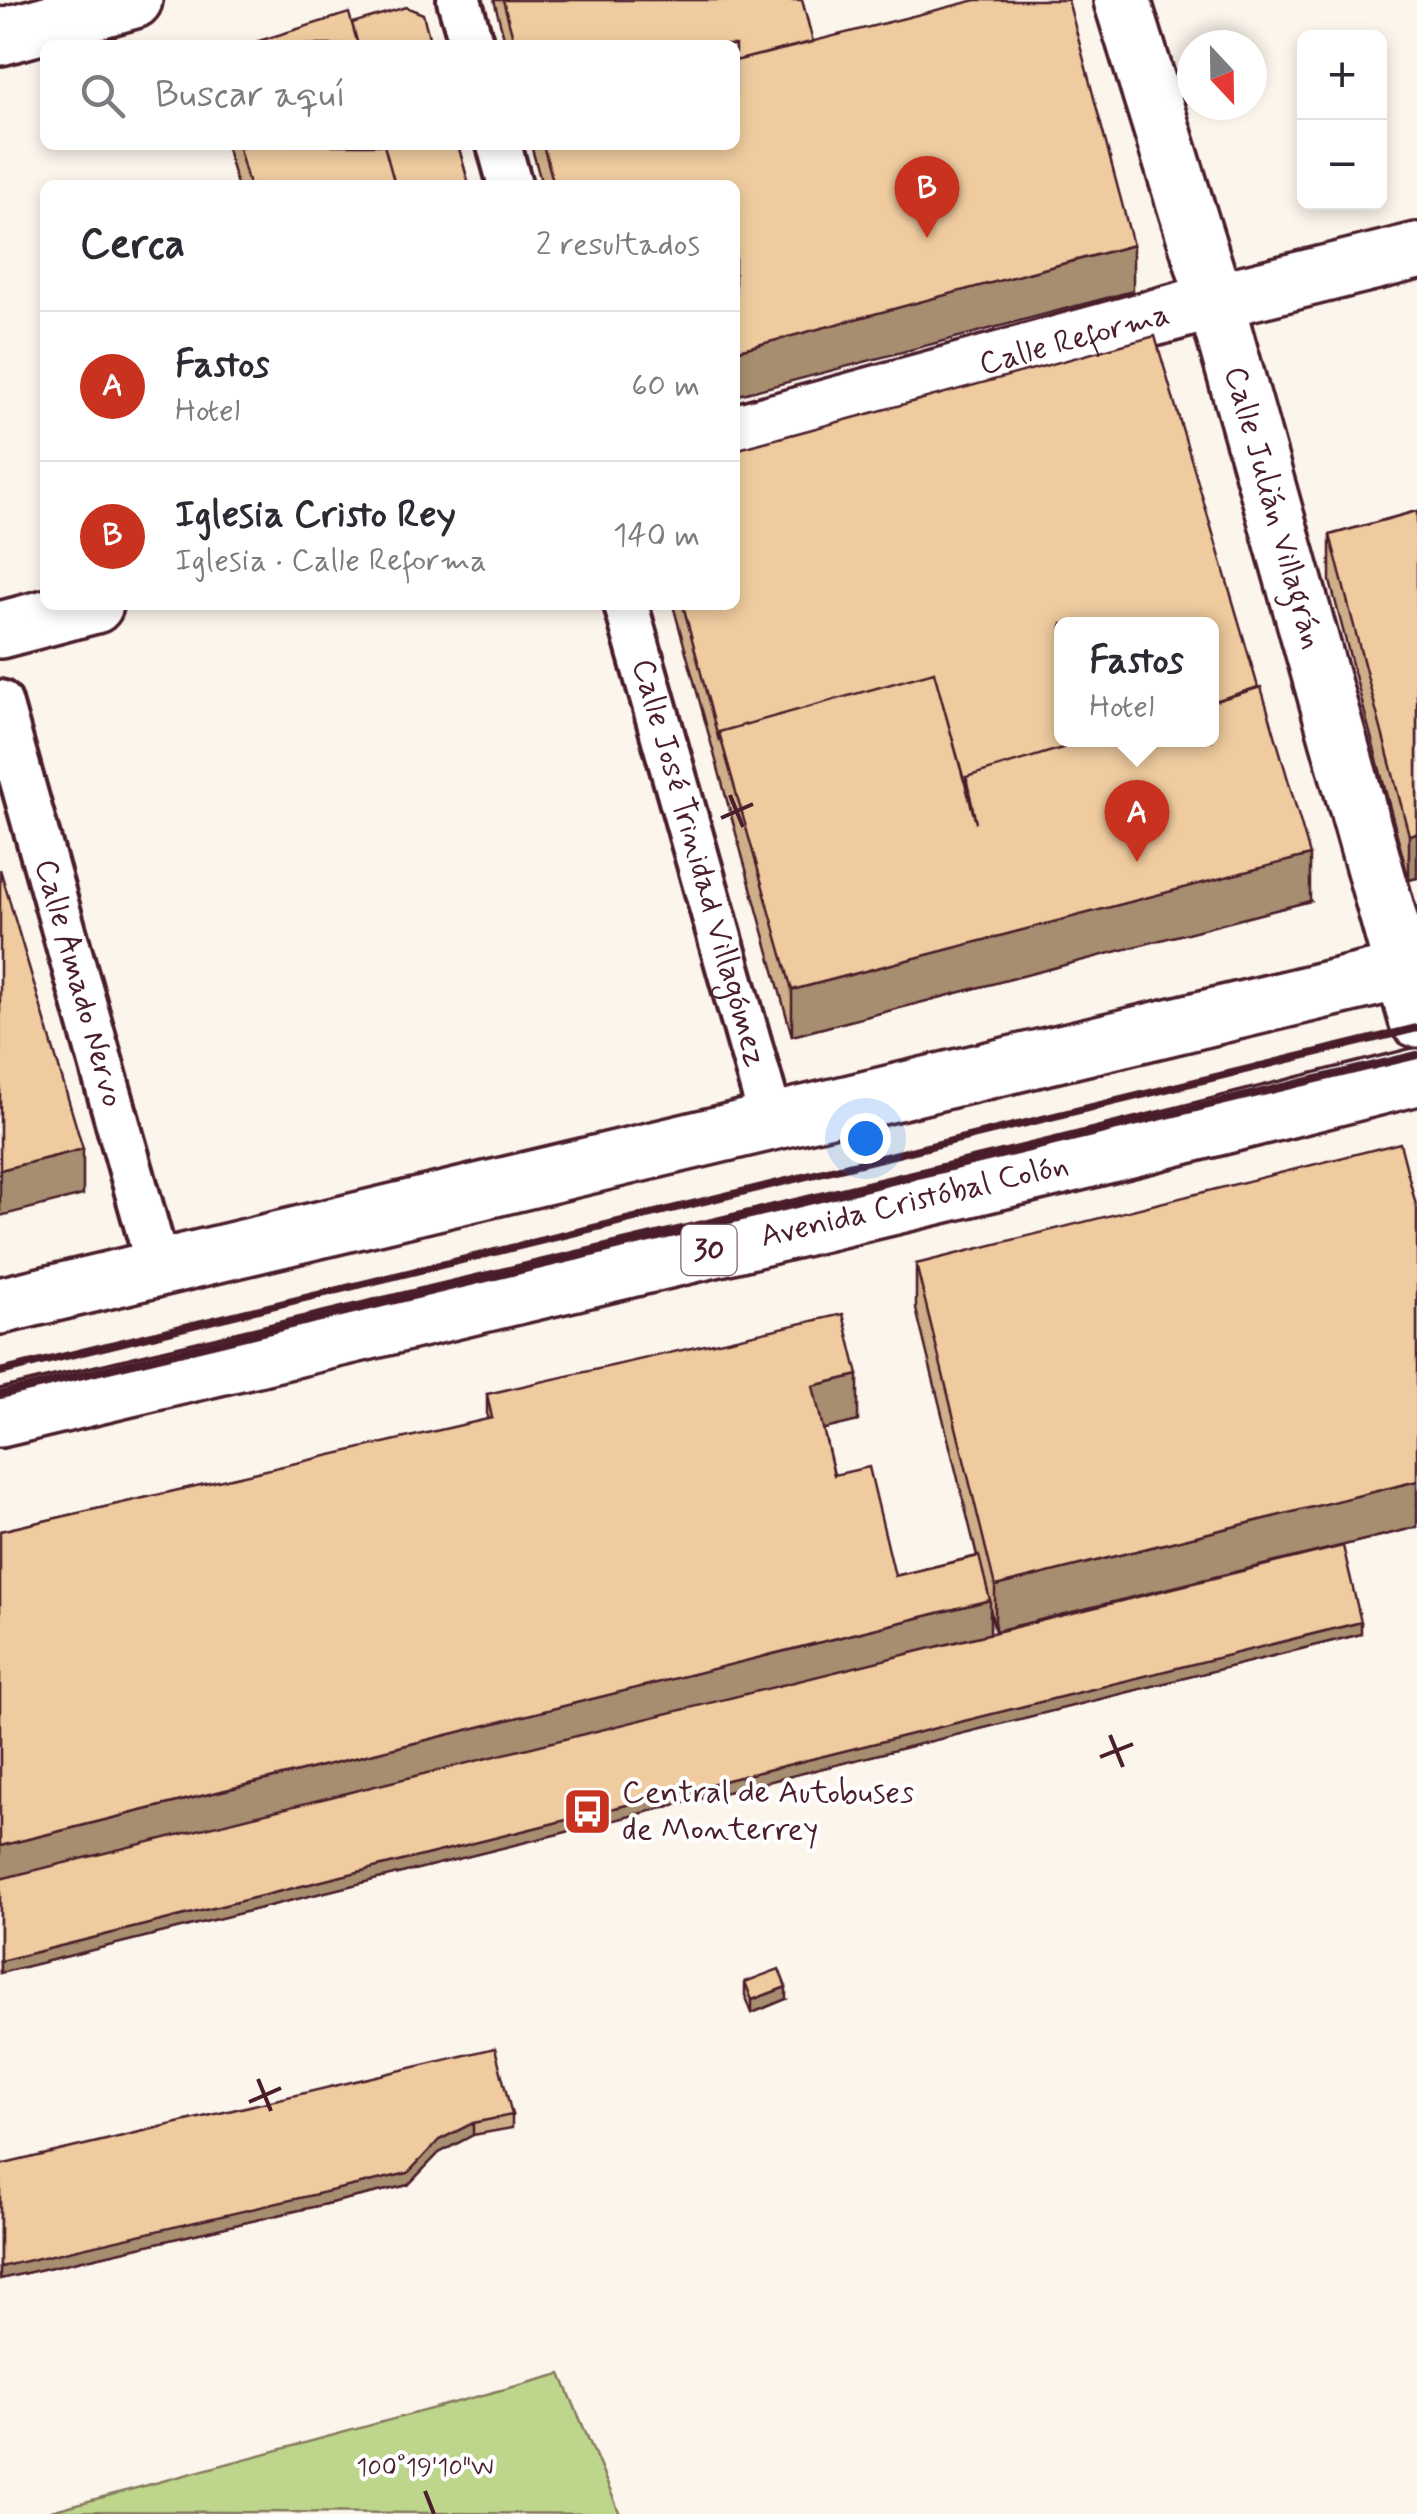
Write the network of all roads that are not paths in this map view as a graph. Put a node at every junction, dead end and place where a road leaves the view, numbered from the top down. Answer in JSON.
{"nodes":[{"id":1,"x":134,"y":0,"type":"edge"},
{"id":2,"x":460,"y":0,"type":"edge"},
{"id":3,"x":1122,"y":0,"type":"edge"},
{"id":4,"x":0,"y":36,"type":"edge"},
{"id":5,"x":471,"y":40,"type":"edge"},
{"id":6,"x":500,"y":150,"type":"edge"},
{"id":7,"x":509,"y":180,"type":"edge"},
{"id":8,"x":1417,"y":251,"type":"edge"},
{"id":9,"x":1215,"y":301,"type":"junction"},
{"id":10,"x":740,"y":433,"type":"edge"},
{"id":11,"x":75,"y":610,"type":"edge"},
{"id":12,"x":627,"y":610,"type":"edge"},
{"id":13,"x":0,"y":630,"type":"edge"},
{"id":14,"x":0,"y":702,"type":"edge"},
{"id":15,"x":1412,"y":986,"type":"edge"},
{"id":16,"x":1417,"y":1077,"type":"edge"},
{"id":17,"x":771,"y":1119,"type":"junction"},
{"id":18,"x":158,"y":1267,"type":"junction"},
{"id":19,"x":0,"y":1306,"type":"edge"},
{"id":20,"x":0,"y":1419,"type":"edge"}],
"edges":[{"from":1,"to":4,"type":"main road"},
{"from":2,"to":5,"type":"street"},
{"from":3,"to":9,"type":"main road","name":"Calle Julián Villagrán"},
{"from":6,"to":7,"type":"street"},
{"from":8,"to":9,"type":"main road","name":"Calle Reforma"},
{"from":9,"to":10,"type":"main road","name":"Calle Reforma"},
{"from":9,"to":15,"type":"main road","name":"Calle Julián Villagrán"},
{"from":11,"to":13,"type":"main road"},
{"from":12,"to":17,"type":"street","name":"Calle José Trinidad Villagómez"},
{"from":14,"to":18,"type":"street","name":"Calle Amado Nervo"},
{"from":15,"to":17,"type":"main road"},
{"from":16,"to":20,"type":"main road","name":"Avenida Cristóbal Colón","number":"30"},
{"from":17,"to":18,"type":"main road"},
{"from":18,"to":19,"type":"main road"}]}
